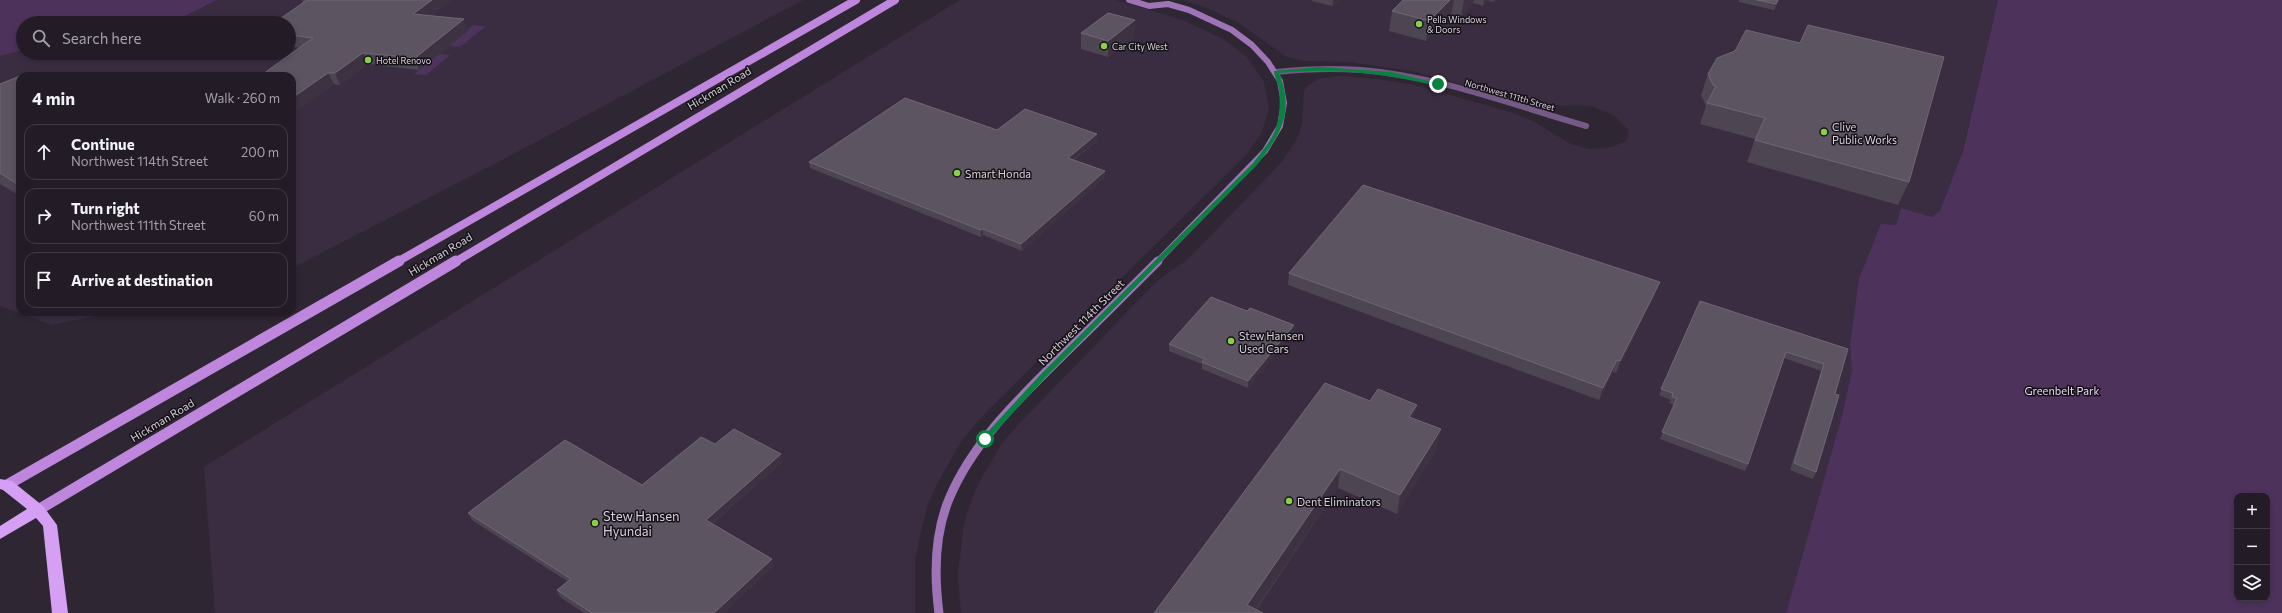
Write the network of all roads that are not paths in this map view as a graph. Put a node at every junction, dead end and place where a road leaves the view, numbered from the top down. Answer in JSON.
{"nodes":[{"id":1,"x":856,"y":0,"type":"edge"},
{"id":2,"x":895,"y":0,"type":"edge"},
{"id":3,"x":1129,"y":0,"type":"edge"},
{"id":4,"x":1164,"y":2,"type":"edge"},
{"id":5,"x":1276,"y":72,"type":"junction"},
{"id":6,"x":1586,"y":126,"type":"dead end"},
{"id":7,"x":2,"y":486,"type":"edge"},
{"id":8,"x":38,"y":510,"type":"junction"},
{"id":9,"x":0,"y":533,"type":"edge"},
{"id":10,"x":60,"y":613,"type":"edge"},
{"id":11,"x":939,"y":613,"type":"edge"}],
"edges":[{"from":1,"to":7,"type":"main road","name":"Hickman Road"},
{"from":2,"to":8,"type":"main road","name":"Hickman Road"},
{"from":3,"to":4,"type":"street"},
{"from":4,"to":5,"type":"street"},
{"from":5,"to":6,"type":"street","name":"Northwest 111th Street"},
{"from":5,"to":11,"type":"street","name":"Northwest 114th Street"},
{"from":7,"to":8,"type":"highway"},
{"from":8,"to":9,"type":"highway","name":"Hickman Road"},
{"from":8,"to":10,"type":"highway"}]}
